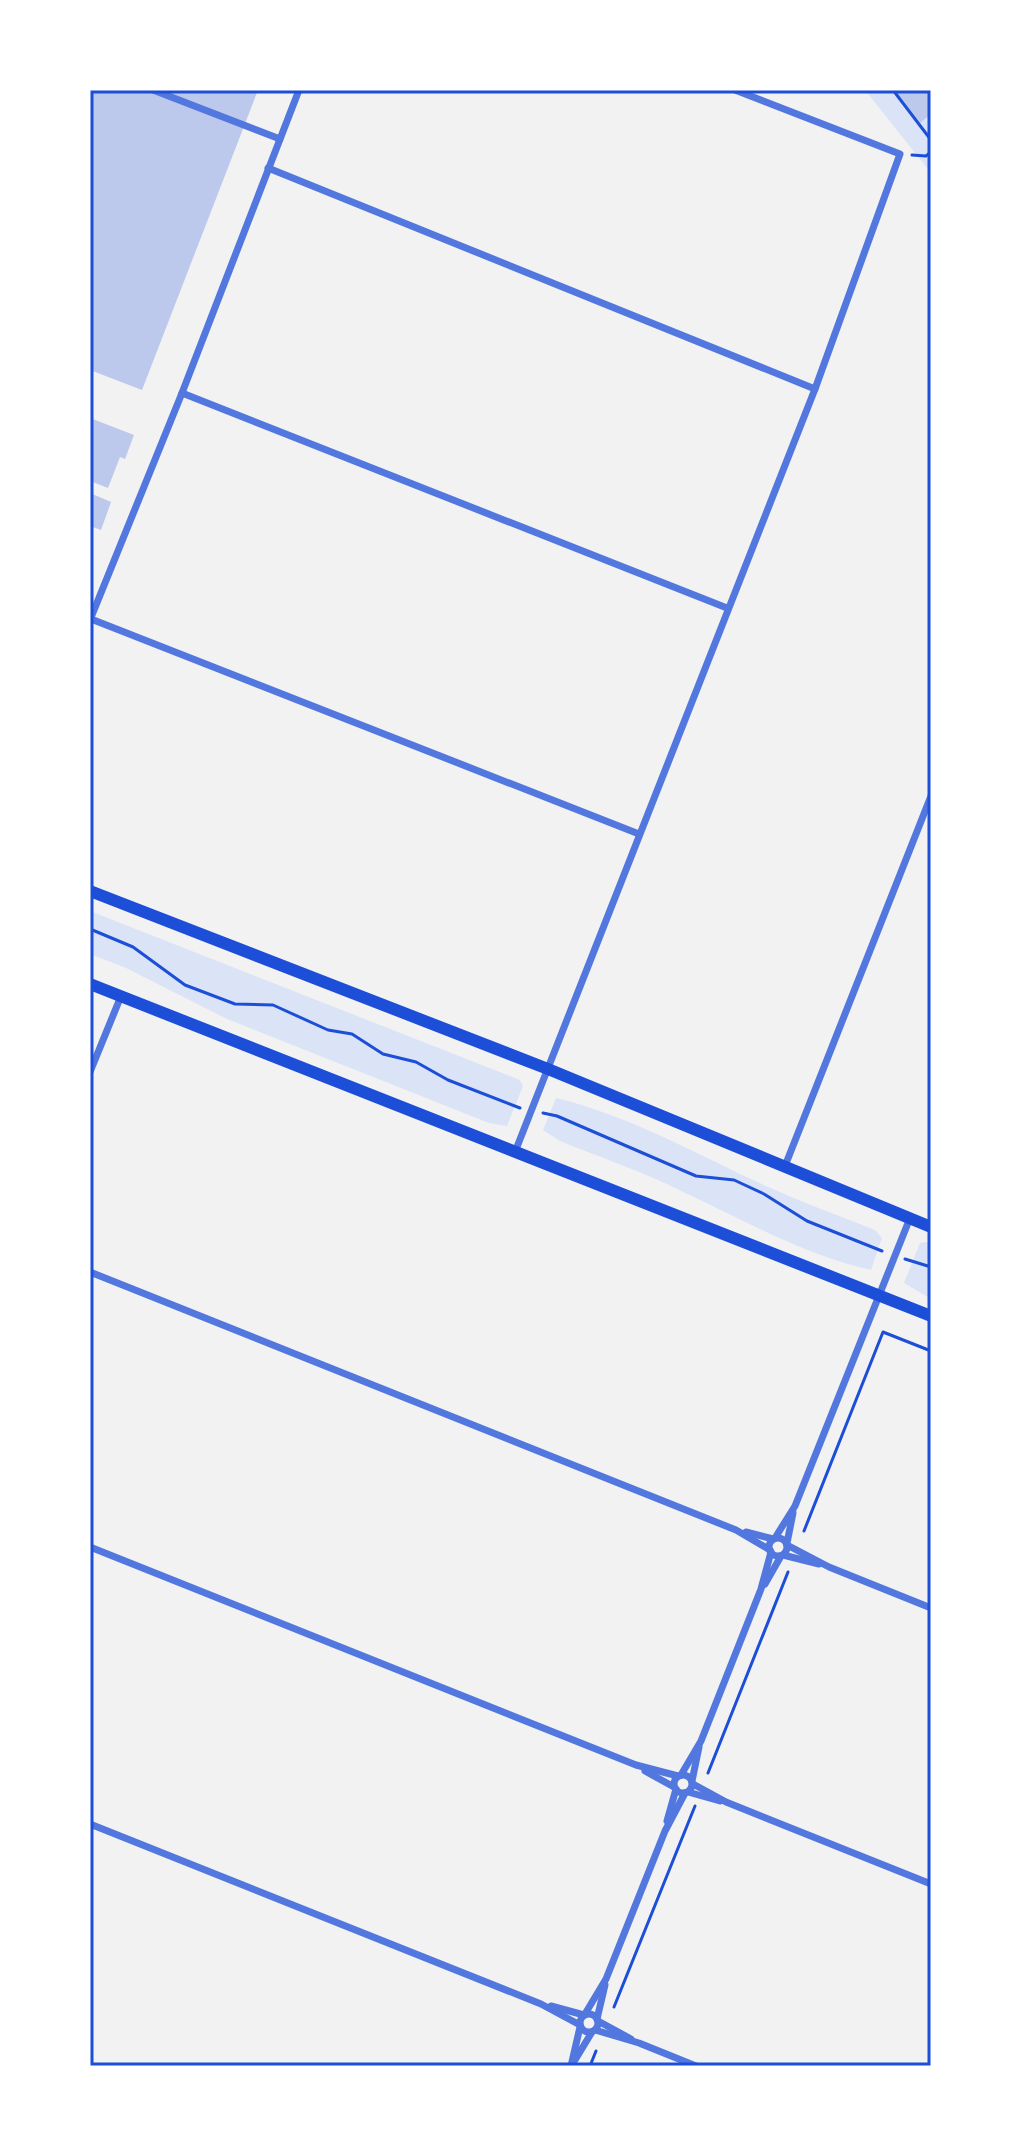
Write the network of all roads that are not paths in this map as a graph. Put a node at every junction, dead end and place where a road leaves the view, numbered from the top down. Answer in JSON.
{"nodes":[{"id":1,"x":153,"y":90,"type":"edge"},
{"id":2,"x":299,"y":90,"type":"edge"},
{"id":3,"x":735,"y":90,"type":"edge"},
{"id":4,"x":280,"y":139,"type":"junction"},
{"id":5,"x":268,"y":168,"type":"junction"},
{"id":6,"x":815,"y":389,"type":"junction"},
{"id":7,"x":182,"y":393,"type":"junction"},
{"id":8,"x":727,"y":608,"type":"junction"},
{"id":9,"x":90,"y":620,"type":"edge"},
{"id":10,"x":931,"y":796,"type":"edge"},
{"id":11,"x":639,"y":834,"type":"junction"},
{"id":12,"x":90,"y":891,"type":"edge"},
{"id":13,"x":90,"y":984,"type":"edge"},
{"id":14,"x":121,"y":996,"type":"junction"},
{"id":15,"x":548,"y":1069,"type":"junction"},
{"id":16,"x":90,"y":1072,"type":"edge"},
{"id":17,"x":514,"y":1154,"type":"junction"},
{"id":18,"x":785,"y":1166,"type":"junction"},
{"id":19,"x":910,"y":1218,"type":"junction"},
{"id":20,"x":931,"y":1227,"type":"edge"},
{"id":21,"x":90,"y":1272,"type":"edge"},
{"id":22,"x":879,"y":1296,"type":"junction"},
{"id":23,"x":931,"y":1316,"type":"edge"},
{"id":24,"x":795,"y":1506,"type":"junction"},
{"id":25,"x":736,"y":1530,"type":"junction"},
{"id":26,"x":774,"y":1539,"type":"junction"},
{"id":27,"x":787,"y":1544,"type":"junction"},
{"id":28,"x":90,"y":1547,"type":"edge"},
{"id":29,"x":770,"y":1551,"type":"junction"},
{"id":30,"x":782,"y":1555,"type":"junction"},
{"id":31,"x":829,"y":1567,"type":"junction"},
{"id":32,"x":761,"y":1589,"type":"junction"},
{"id":33,"x":931,"y":1608,"type":"edge"},
{"id":34,"x":701,"y":1741,"type":"junction"},
{"id":35,"x":636,"y":1765,"type":"junction"},
{"id":36,"x":680,"y":1776,"type":"junction"},
{"id":37,"x":692,"y":1782,"type":"junction"},
{"id":38,"x":675,"y":1788,"type":"junction"},
{"id":39,"x":686,"y":1793,"type":"junction"},
{"id":40,"x":726,"y":1802,"type":"junction"},
{"id":41,"x":90,"y":1824,"type":"edge"},
{"id":42,"x":665,"y":1831,"type":"junction"},
{"id":43,"x":931,"y":1884,"type":"edge"},
{"id":44,"x":606,"y":1979,"type":"junction"},
{"id":45,"x":541,"y":2004,"type":"junction"},
{"id":46,"x":585,"y":2015,"type":"junction"},
{"id":47,"x":597,"y":2020,"type":"junction"},
{"id":48,"x":580,"y":2026,"type":"junction"},
{"id":49,"x":596,"y":2032,"type":"junction"},
{"id":50,"x":639,"y":2043,"type":"junction"},
{"id":51,"x":571,"y":2066,"type":"edge"},
{"id":52,"x":696,"y":2066,"type":"edge"}],
"edges":[{"from":1,"to":4,"type":"street"},
{"from":2,"to":4,"type":"street"},
{"from":3,"to":6,"type":"street"},
{"from":4,"to":5,"type":"street"},
{"from":5,"to":6,"type":"street"},
{"from":5,"to":7,"type":"street"},
{"from":6,"to":8,"type":"street"},
{"from":7,"to":8,"type":"street"},
{"from":7,"to":9,"type":"street"},
{"from":8,"to":11,"type":"street"},
{"from":9,"to":11,"type":"street"},
{"from":10,"to":18,"type":"street"},
{"from":11,"to":15,"type":"street"},
{"from":12,"to":15,"type":"highway"},
{"from":13,"to":14,"type":"highway"},
{"from":14,"to":16,"type":"street"},
{"from":14,"to":17,"type":"highway"},
{"from":15,"to":17,"type":"street"},
{"from":15,"to":18,"type":"highway"},
{"from":17,"to":22,"type":"highway"},
{"from":18,"to":19,"type":"highway"},
{"from":19,"to":20,"type":"highway"},
{"from":19,"to":22,"type":"street"},
{"from":21,"to":25,"type":"street"},
{"from":22,"to":23,"type":"highway"},
{"from":22,"to":24,"type":"street"},
{"from":24,"to":26,"type":"street"},
{"from":24,"to":27,"type":"street"},
{"from":25,"to":26,"type":"street"},
{"from":25,"to":29,"type":"street"},
{"from":26,"to":27,"type":"street"},
{"from":26,"to":29,"type":"street"},
{"from":27,"to":30,"type":"street"},
{"from":27,"to":31,"type":"street"},
{"from":28,"to":35,"type":"street"},
{"from":29,"to":30,"type":"street"},
{"from":29,"to":32,"type":"street"},
{"from":30,"to":31,"type":"street"},
{"from":30,"to":32,"type":"street"},
{"from":31,"to":33,"type":"street"},
{"from":32,"to":34,"type":"street"},
{"from":34,"to":36,"type":"street"},
{"from":34,"to":37,"type":"street"},
{"from":35,"to":36,"type":"street"},
{"from":35,"to":38,"type":"street"},
{"from":36,"to":37,"type":"street"},
{"from":36,"to":38,"type":"street"},
{"from":37,"to":39,"type":"street"},
{"from":37,"to":40,"type":"street"},
{"from":38,"to":39,"type":"street"},
{"from":38,"to":42,"type":"street"},
{"from":39,"to":40,"type":"street"},
{"from":39,"to":42,"type":"street"},
{"from":40,"to":43,"type":"street"},
{"from":41,"to":45,"type":"street"},
{"from":42,"to":44,"type":"street"},
{"from":44,"to":46,"type":"street"},
{"from":44,"to":47,"type":"street"},
{"from":45,"to":46,"type":"street"},
{"from":45,"to":48,"type":"street"},
{"from":46,"to":47,"type":"street"},
{"from":46,"to":48,"type":"street"},
{"from":47,"to":49,"type":"street"},
{"from":47,"to":50,"type":"street"},
{"from":48,"to":49,"type":"street"},
{"from":48,"to":51,"type":"street"},
{"from":49,"to":50,"type":"street"},
{"from":49,"to":51,"type":"street"},
{"from":50,"to":52,"type":"street"}]}
